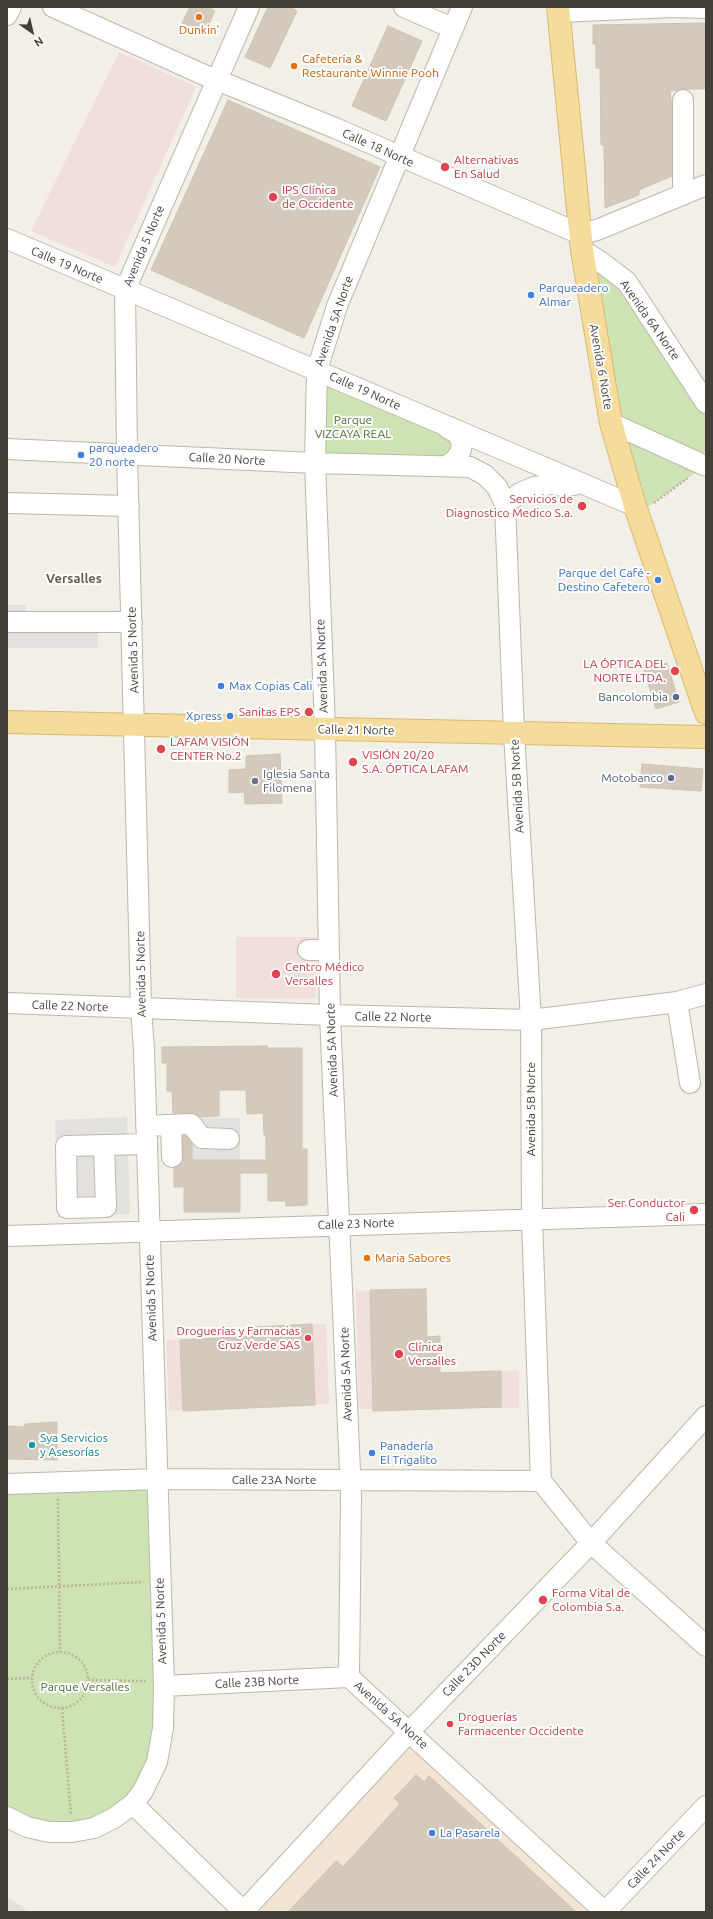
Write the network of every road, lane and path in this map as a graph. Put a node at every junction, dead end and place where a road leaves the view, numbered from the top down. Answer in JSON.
{"nodes":[{"id":1,"x":10,"y":7,"type":"edge"},
{"id":2,"x":53,"y":7,"type":"edge"},
{"id":3,"x":249,"y":7,"type":"edge"},
{"id":4,"x":404,"y":7,"type":"edge"},
{"id":5,"x":462,"y":7,"type":"edge"},
{"id":6,"x":706,"y":8,"type":"edge"},
{"id":7,"x":558,"y":10,"type":"edge"},
{"id":8,"x":7,"y":15,"type":"edge"},
{"id":9,"x":452,"y":28,"type":"junction"},
{"id":10,"x":216,"y":79,"type":"junction"},
{"id":11,"x":683,"y":100,"type":"dead end"},
{"id":12,"x":398,"y":157,"type":"junction"},
{"id":13,"x":706,"y":185,"type":"edge"},
{"id":14,"x":683,"y":195,"type":"junction"},
{"id":15,"x":7,"y":238,"type":"edge"},
{"id":16,"x":581,"y":242,"type":"junction"},
{"id":17,"x":125,"y":290,"type":"junction"},
{"id":18,"x":317,"y":370,"type":"junction"},
{"id":19,"x":706,"y":403,"type":"edge"},
{"id":20,"x":611,"y":423,"type":"junction"},
{"id":21,"x":445,"y":427,"type":"junction"},
{"id":22,"x":7,"y":449,"type":"edge"},
{"id":23,"x":127,"y":454,"type":"junction"},
{"id":24,"x":315,"y":463,"type":"junction"},
{"id":25,"x":447,"y":466,"type":"junction"},
{"id":26,"x":706,"y":466,"type":"edge"},
{"id":27,"x":470,"y":467,"type":"joint"},
{"id":28,"x":582,"y":484,"type":"junction"},
{"id":29,"x":8,"y":503,"type":"edge"},
{"id":30,"x":505,"y":504,"type":"junction"},
{"id":31,"x":128,"y":506,"type":"junction"},
{"id":32,"x":636,"y":510,"type":"junction"},
{"id":33,"x":7,"y":622,"type":"edge"},
{"id":34,"x":132,"y":622,"type":"junction"},
{"id":35,"x":706,"y":714,"type":"edge"},
{"id":36,"x":7,"y":722,"type":"edge"},
{"id":37,"x":135,"y":724,"type":"junction"},
{"id":38,"x":325,"y":729,"type":"junction"},
{"id":39,"x":514,"y":733,"type":"junction"},
{"id":40,"x":706,"y":737,"type":"edge"},
{"id":41,"x":308,"y":950,"type":"dead end"},
{"id":42,"x":329,"y":950,"type":"junction"},
{"id":43,"x":706,"y":994,"type":"edge"},
{"id":44,"x":677,"y":1002,"type":"junction"},
{"id":45,"x":7,"y":1004,"type":"edge"},
{"id":46,"x":141,"y":1008,"type":"junction"},
{"id":47,"x":330,"y":1016,"type":"junction"},
{"id":48,"x":531,"y":1020,"type":"junction"},
{"id":49,"x":690,"y":1083,"type":"dead end"},
{"id":50,"x":171,"y":1125,"type":"junction"},
{"id":51,"x":147,"y":1135,"type":"junction"},
{"id":52,"x":229,"y":1139,"type":"dead end"},
{"id":53,"x":104,"y":1145,"type":"dead end"},
{"id":54,"x":172,"y":1157,"type":"dead end"},
{"id":55,"x":706,"y":1214,"type":"edge"},
{"id":56,"x":532,"y":1219,"type":"junction"},
{"id":57,"x":340,"y":1225,"type":"junction"},
{"id":58,"x":149,"y":1231,"type":"junction"},
{"id":59,"x":7,"y":1236,"type":"edge"},
{"id":60,"x":706,"y":1416,"type":"edge"},
{"id":61,"x":157,"y":1479,"type":"junction"},
{"id":62,"x":350,"y":1480,"type":"junction"},
{"id":63,"x":541,"y":1481,"type":"junction"},
{"id":64,"x":7,"y":1484,"type":"edge"},
{"id":65,"x":58,"y":1496,"type":"dead end"},
{"id":66,"x":591,"y":1543,"type":"junction"},
{"id":67,"x":160,"y":1581,"type":"junction"},
{"id":68,"x":59,"y":1586,"type":"junction"},
{"id":69,"x":7,"y":1589,"type":"edge"},
{"id":70,"x":706,"y":1646,"type":"edge"},
{"id":71,"x":60,"y":1652,"type":"junction"},
{"id":72,"x":32,"y":1678,"type":"junction"},
{"id":73,"x":349,"y":1678,"type":"junction"},
{"id":74,"x":7,"y":1679,"type":"edge"},
{"id":75,"x":88,"y":1680,"type":"junction"},
{"id":76,"x":156,"y":1684,"type":"junction"},
{"id":77,"x":62,"y":1708,"type":"junction"},
{"id":78,"x":409,"y":1732,"type":"junction"},
{"id":79,"x":133,"y":1804,"type":"junction"},
{"id":80,"x":706,"y":1806,"type":"edge"},
{"id":81,"x":71,"y":1815,"type":"dead end"},
{"id":82,"x":7,"y":1817,"type":"edge"},
{"id":83,"x":244,"y":1912,"type":"edge"},
{"id":84,"x":605,"y":1912,"type":"edge"}],
"edges":[{"from":1,"to":8,"type":"street"},
{"from":2,"to":10,"type":"street","name":"Calle 18 Norte"},
{"from":3,"to":10,"type":"street","name":"Avenida 5 Norte"},
{"from":4,"to":9,"type":"street"},
{"from":5,"to":9,"type":"street","name":"Avenida 5A Norte"},
{"from":6,"to":7,"type":"street"},
{"from":7,"to":16,"type":"main road","name":"Avenida 6 Norte"},
{"from":9,"to":12,"type":"street","name":"Avenida 5A Norte"},
{"from":10,"to":12,"type":"street","name":"Calle 18 Norte"},
{"from":10,"to":17,"type":"street","name":"Avenida 5 Norte"},
{"from":11,"to":14,"type":"street"},
{"from":12,"to":16,"type":"street","name":"Calle 18 Norte"},
{"from":12,"to":18,"type":"street","name":"Avenida 5A Norte"},
{"from":13,"to":14,"type":"street"},
{"from":14,"to":16,"type":"street"},
{"from":15,"to":17,"type":"street","name":"Calle 19 Norte"},
{"from":16,"to":19,"type":"street","name":"Avenida 6A Norte"},
{"from":16,"to":20,"type":"main road","name":"Avenida 6 Norte"},
{"from":17,"to":18,"type":"street","name":"Calle 19 Norte"},
{"from":17,"to":23,"type":"street","name":"Avenida 5 Norte"},
{"from":18,"to":21,"type":"street","name":"Calle 19 Norte"},
{"from":18,"to":24,"type":"street","name":"Avenida 5A Norte"},
{"from":20,"to":26,"type":"street"},
{"from":20,"to":32,"type":"main road","name":"Avenida 6 Norte"},
{"from":21,"to":25,"type":"street"},
{"from":21,"to":28,"type":"street","name":"Calle 19 Norte"},
{"from":22,"to":23,"type":"street","name":"Calle 20 Norte"},
{"from":23,"to":24,"type":"street","name":"Calle 20 Norte"},
{"from":23,"to":31,"type":"street","name":"Avenida 5 Norte"},
{"from":24,"to":25,"type":"street","name":"Calle 20 Norte"},
{"from":24,"to":38,"type":"street","name":"Avenida 5A Norte"},
{"from":25,"to":27,"type":"street","name":"Calle 20 Norte"},
{"from":26,"to":32,"type":"path"},
{"from":27,"to":30,"type":"street","name":"Avenida 5B Norte"},
{"from":28,"to":30,"type":"street"},
{"from":28,"to":32,"type":"street","name":"Calle 19 Norte"},
{"from":29,"to":31,"type":"street"},
{"from":30,"to":39,"type":"street","name":"Avenida 5B Norte"},
{"from":31,"to":34,"type":"street","name":"Avenida 5 Norte"},
{"from":32,"to":35,"type":"main road","name":"Avenida 6 Norte"},
{"from":33,"to":34,"type":"street"},
{"from":34,"to":37,"type":"street","name":"Avenida 5 Norte"},
{"from":36,"to":37,"type":"main road","name":"Calle 21 Norte"},
{"from":37,"to":38,"type":"main road","name":"Calle 21 Norte"},
{"from":37,"to":46,"type":"street","name":"Avenida 5 Norte"},
{"from":38,"to":39,"type":"main road","name":"Calle 21 Norte"},
{"from":38,"to":42,"type":"street","name":"Avenida 5A Norte"},
{"from":39,"to":40,"type":"main road","name":"Calle 21 Norte"},
{"from":39,"to":48,"type":"street","name":"Avenida 5B Norte"},
{"from":41,"to":42,"type":"street"},
{"from":42,"to":47,"type":"street","name":"Avenida 5A Norte"},
{"from":43,"to":44,"type":"street","name":"Calle 22 Norte"},
{"from":44,"to":48,"type":"street","name":"Calle 22 Norte"},
{"from":44,"to":49,"type":"street"},
{"from":45,"to":46,"type":"street","name":"Calle 22 Norte"},
{"from":46,"to":47,"type":"street","name":"Calle 22 Norte"},
{"from":46,"to":51,"type":"street","name":"Avenida 5 Norte"},
{"from":47,"to":48,"type":"street","name":"Calle 22 Norte"},
{"from":47,"to":57,"type":"street","name":"Avenida 5A Norte"},
{"from":48,"to":56,"type":"street","name":"Avenida 5B Norte"},
{"from":50,"to":51,"type":"street"},
{"from":50,"to":52,"type":"street"},
{"from":50,"to":54,"type":"street"},
{"from":51,"to":53,"type":"street"},
{"from":51,"to":58,"type":"street","name":"Avenida 5 Norte"},
{"from":55,"to":56,"type":"street","name":"Calle 23 Norte"},
{"from":56,"to":57,"type":"street","name":"Calle 23 Norte"},
{"from":56,"to":63,"type":"street","name":"Avenida 5B Norte"},
{"from":57,"to":58,"type":"street","name":"Calle 23 Norte"},
{"from":57,"to":62,"type":"street","name":"Avenida 5A Norte"},
{"from":58,"to":59,"type":"street","name":"Calle 23 Norte"},
{"from":58,"to":61,"type":"street","name":"Avenida 5 Norte"},
{"from":60,"to":66,"type":"street","name":"Calle 23D Norte"},
{"from":61,"to":62,"type":"street","name":"Calle 23A Norte"},
{"from":61,"to":64,"type":"street","name":"Calle 23A Norte"},
{"from":61,"to":67,"type":"street","name":"Avenida 5 Norte"},
{"from":62,"to":63,"type":"street","name":"Calle 23A Norte"},
{"from":62,"to":73,"type":"street","name":"Avenida 5A Norte"},
{"from":63,"to":66,"type":"street"},
{"from":65,"to":68,"type":"path"},
{"from":66,"to":70,"type":"street"},
{"from":66,"to":78,"type":"street","name":"Calle 23D Norte"},
{"from":67,"to":68,"type":"path"},
{"from":67,"to":76,"type":"street","name":"Avenida 5 Norte"},
{"from":68,"to":69,"type":"path"},
{"from":68,"to":71,"type":"path"},
{"from":71,"to":72,"type":"path"},
{"from":71,"to":75,"type":"path"},
{"from":72,"to":74,"type":"path"},
{"from":72,"to":77,"type":"path"},
{"from":73,"to":76,"type":"street","name":"Calle 23B Norte"},
{"from":73,"to":78,"type":"street","name":"Avenida 5A Norte"},
{"from":75,"to":76,"type":"path"},
{"from":75,"to":77,"type":"path"},
{"from":76,"to":79,"type":"street","name":"Avenida 5 Norte"},
{"from":77,"to":81,"type":"path"},
{"from":78,"to":83,"type":"street","name":"Calle 23D Norte"},
{"from":78,"to":84,"type":"street","name":"Avenida 5A Norte"},
{"from":79,"to":82,"type":"street","name":"Avenida 5 Norte"},
{"from":79,"to":83,"type":"street"},
{"from":80,"to":84,"type":"street","name":"Calle 24 Norte"}]}
